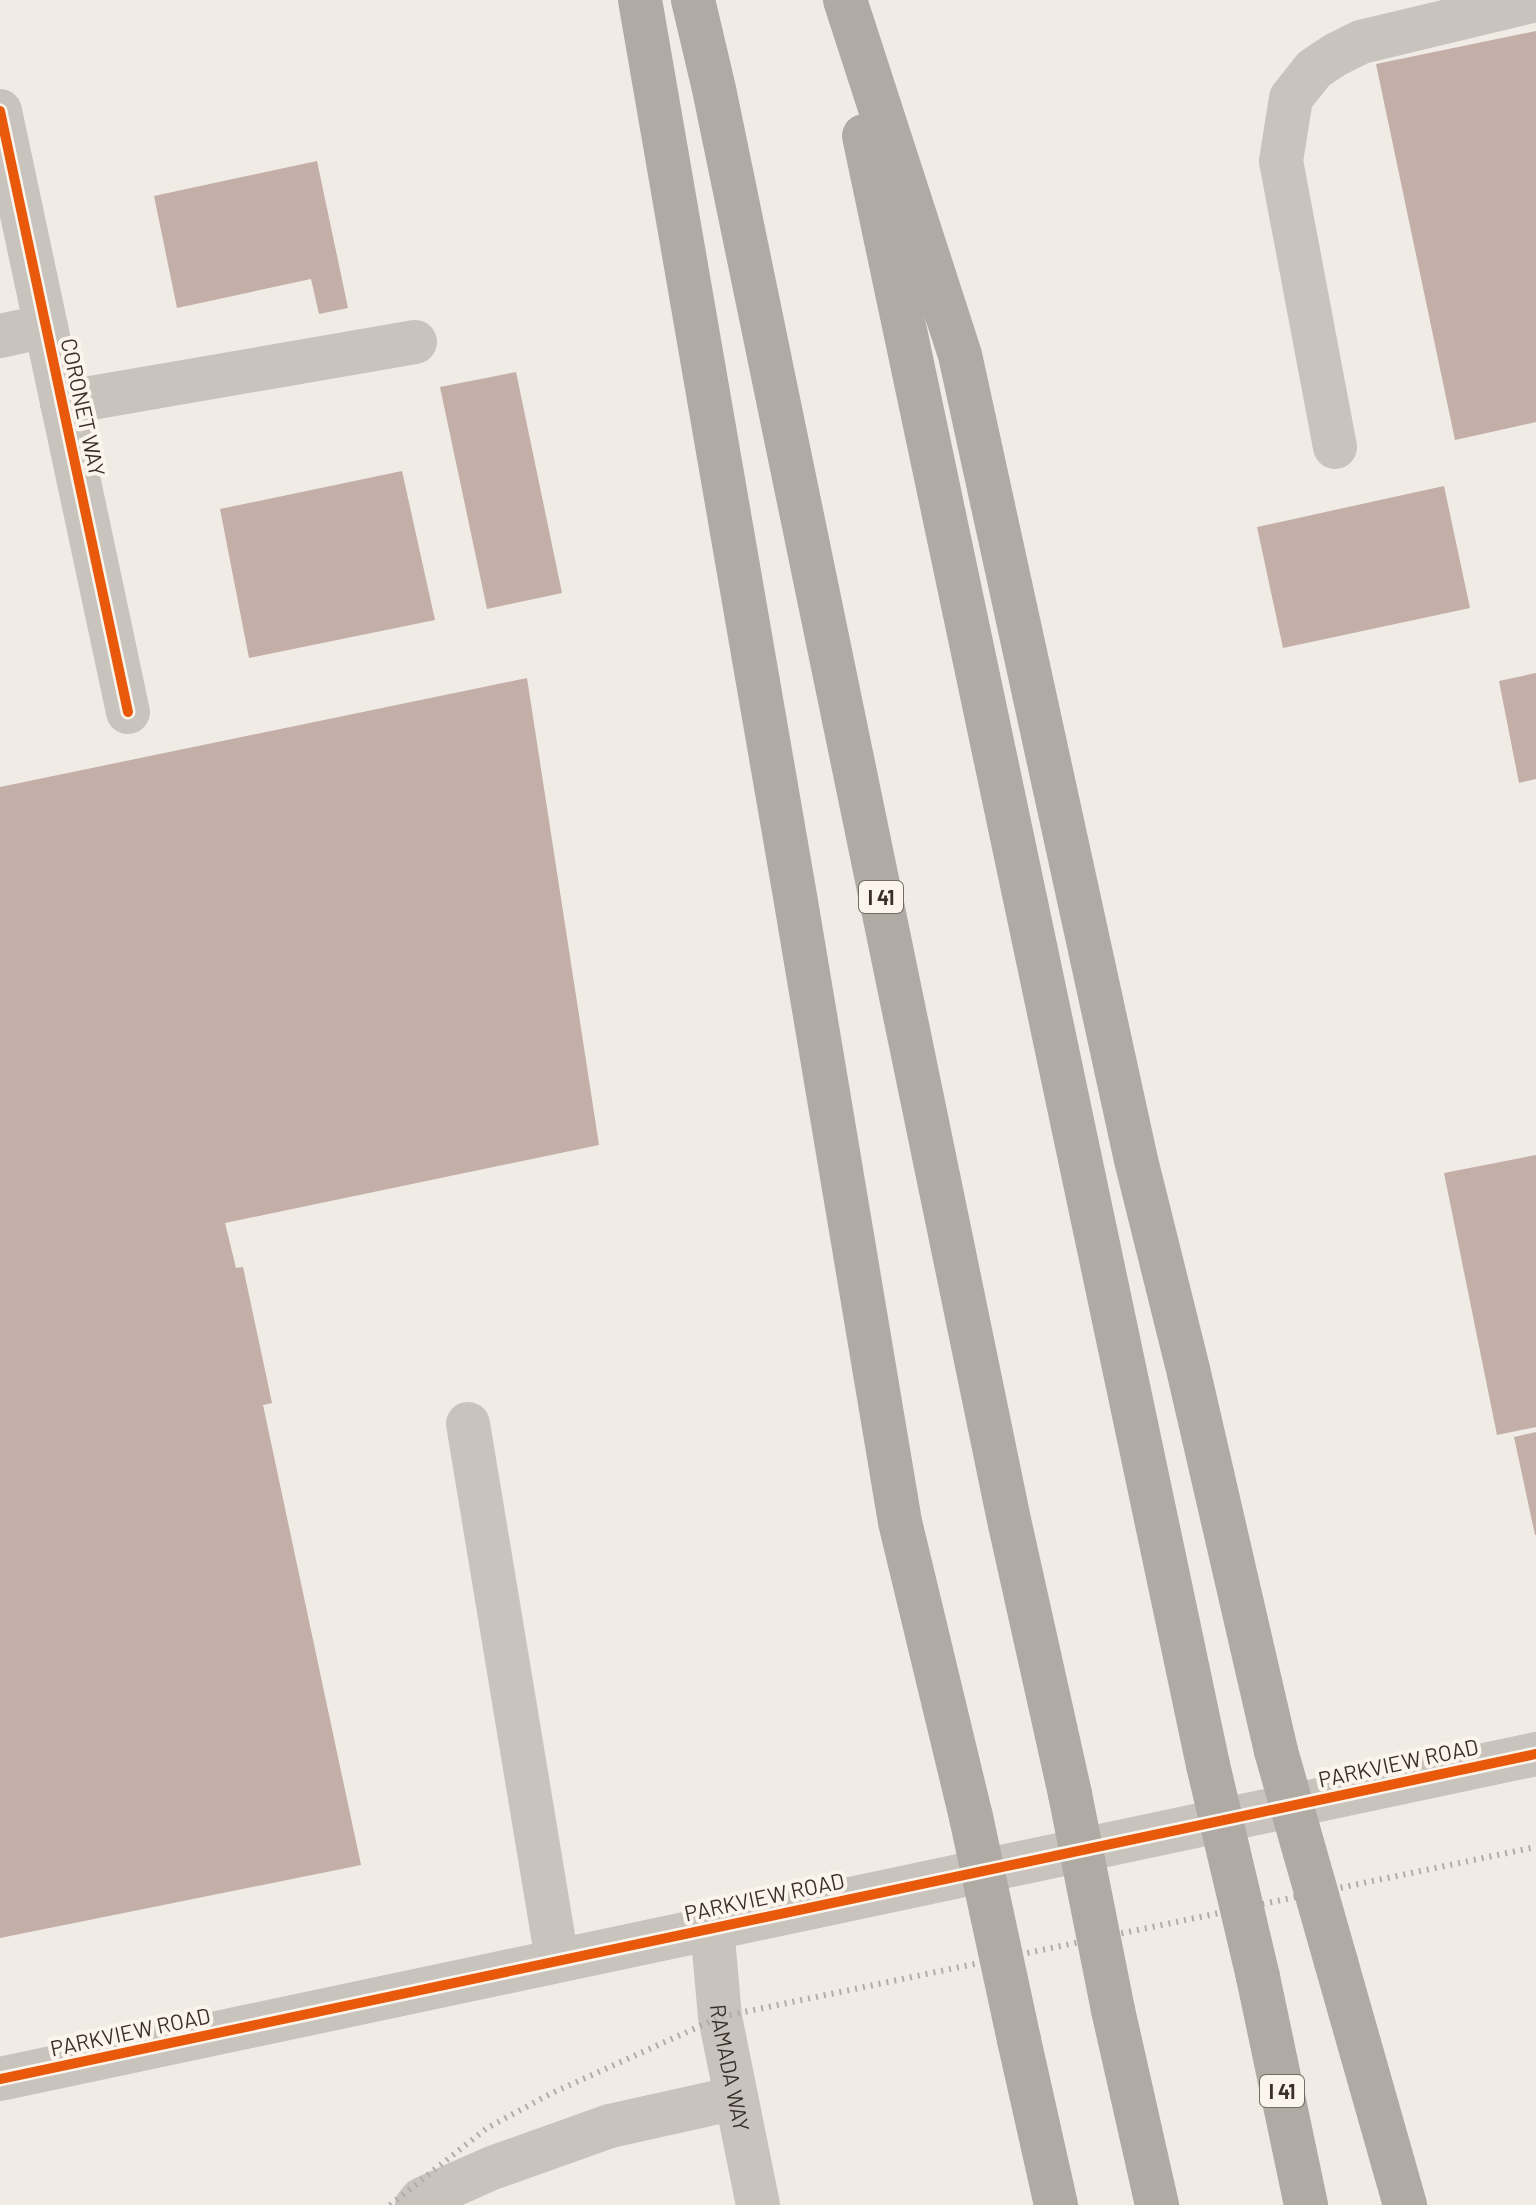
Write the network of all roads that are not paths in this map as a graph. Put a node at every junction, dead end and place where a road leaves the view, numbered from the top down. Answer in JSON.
{"nodes":[{"id":1,"x":640,"y":0,"type":"edge"},
{"id":2,"x":693,"y":0,"type":"edge"},
{"id":3,"x":836,"y":0,"type":"edge"},
{"id":4,"x":845,"y":0,"type":"edge"},
{"id":5,"x":1536,"y":0,"type":"edge"},
{"id":6,"x":0,"y":111,"type":"edge"},
{"id":7,"x":46,"y":326,"type":"junction"},
{"id":8,"x":0,"y":336,"type":"edge"},
{"id":9,"x":415,"y":342,"type":"dead end"},
{"id":10,"x":62,"y":403,"type":"junction"},
{"id":11,"x":1335,"y":447,"type":"dead end"},
{"id":12,"x":128,"y":712,"type":"dead end"},
{"id":13,"x":468,"y":1424,"type":"dead end"},
{"id":14,"x":1536,"y":1754,"type":"edge"},
{"id":15,"x":712,"y":1927,"type":"junction"},
{"id":16,"x":557,"y":1960,"type":"junction"},
{"id":17,"x":0,"y":2079,"type":"edge"},
{"id":18,"x":736,"y":2098,"type":"junction"},
{"id":19,"x":1045,"y":2162,"type":"junction"},
{"id":20,"x":417,"y":2205,"type":"edge"},
{"id":21,"x":758,"y":2205,"type":"edge"},
{"id":22,"x":1047,"y":2205,"type":"edge"},
{"id":23,"x":1056,"y":2205,"type":"edge"},
{"id":24,"x":1157,"y":2205,"type":"edge"},
{"id":25,"x":1306,"y":2205,"type":"edge"},
{"id":26,"x":1405,"y":2205,"type":"edge"}],
"edges":[{"from":1,"to":19,"type":"highway","bridge":true},
{"from":2,"to":24,"type":"highway","number":"I 41","bridge":true},
{"from":3,"to":25,"type":"highway","number":"I 41","bridge":true},
{"from":4,"to":26,"type":"highway","bridge":true},
{"from":5,"to":11,"type":"street"},
{"from":6,"to":7,"type":"street","name":"CORONET WAY"},
{"from":7,"to":8,"type":"street"},
{"from":7,"to":10,"type":"street","name":"CORONET WAY"},
{"from":9,"to":10,"type":"street"},
{"from":10,"to":12,"type":"street","name":"CORONET WAY"},
{"from":13,"to":16,"type":"street"},
{"from":14,"to":15,"type":"street","name":"PARKVIEW ROAD"},
{"from":15,"to":16,"type":"street","name":"PARKVIEW ROAD"},
{"from":15,"to":18,"type":"street","name":"RAMADA WAY"},
{"from":16,"to":17,"type":"street","name":"PARKVIEW ROAD"},
{"from":18,"to":20,"type":"street"},
{"from":18,"to":21,"type":"street","name":"RAMADA WAY"},
{"from":19,"to":22,"type":"highway"},
{"from":19,"to":23,"type":"highway"}]}
